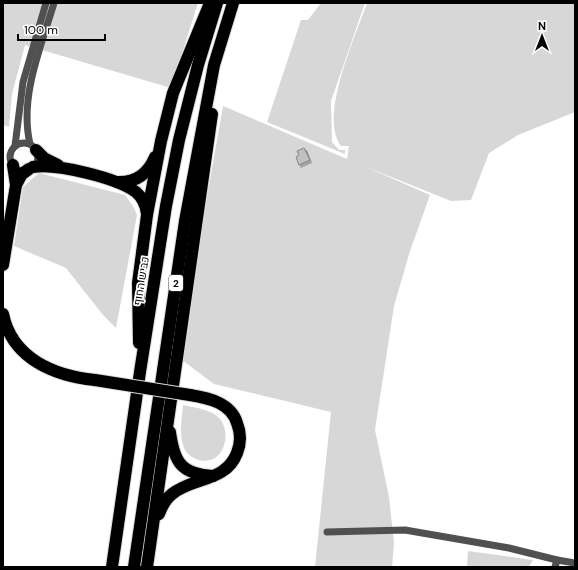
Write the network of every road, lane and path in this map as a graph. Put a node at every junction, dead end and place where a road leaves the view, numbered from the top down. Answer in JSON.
{"nodes":[{"id":1,"x":46,"y":3,"type":"edge"},
{"id":2,"x":54,"y":3,"type":"edge"},
{"id":3,"x":210,"y":3,"type":"edge"},
{"id":4,"x":218,"y":3,"type":"edge"},
{"id":5,"x":234,"y":3,"type":"edge"},
{"id":6,"x":161,"y":141,"type":"junction"},
{"id":7,"x":15,"y":146,"type":"junction"},
{"id":8,"x":33,"y":147,"type":"junction"},
{"id":9,"x":13,"y":165,"type":"junction"},
{"id":10,"x":31,"y":168,"type":"junction"},
{"id":11,"x":64,"y":168,"type":"junction"},
{"id":12,"x":113,"y":182,"type":"junction"},
{"id":13,"x":16,"y":185,"type":"junction"},
{"id":14,"x":147,"y":215,"type":"junction"},
{"id":15,"x":3,"y":265,"type":"edge"},
{"id":16,"x":3,"y":314,"type":"edge"},
{"id":17,"x":140,"y":372,"type":"junction"},
{"id":18,"x":169,"y":418,"type":"junction"},
{"id":19,"x":216,"y":476,"type":"junction"},
{"id":20,"x":327,"y":532,"type":"dead end"},
{"id":21,"x":152,"y":534,"type":"junction"},
{"id":22,"x":574,"y":562,"type":"edge"},
{"id":23,"x":556,"y":563,"type":"edge"},
{"id":24,"x":112,"y":567,"type":"edge"},
{"id":25,"x":134,"y":567,"type":"edge"},
{"id":26,"x":147,"y":567,"type":"edge"}],
"edges":[{"from":1,"to":7,"type":"street"},
{"from":2,"to":8,"type":"street"},
{"from":3,"to":6,"type":"highway"},
{"from":4,"to":17,"type":"highway","name":"כביש החוף","number":"2"},
{"from":5,"to":18,"type":"highway"},
{"from":5,"to":25,"type":"highway","number":"2"},
{"from":6,"to":12,"type":"highway"},
{"from":6,"to":14,"type":"highway"},
{"from":7,"to":8,"type":"street"},
{"from":7,"to":9,"type":"street"},
{"from":8,"to":10,"type":"street"},
{"from":8,"to":11,"type":"highway"},
{"from":9,"to":10,"type":"street"},
{"from":9,"to":13,"type":"highway"},
{"from":10,"to":11,"type":"highway"},
{"from":10,"to":13,"type":"highway"},
{"from":11,"to":12,"type":"highway"},
{"from":12,"to":14,"type":"highway"},
{"from":13,"to":15,"type":"highway"},
{"from":14,"to":17,"type":"highway"},
{"from":16,"to":19,"type":"highway","bridge":true},
{"from":17,"to":24,"type":"highway","name":"כביש החוף","number":"2"},
{"from":18,"to":19,"type":"highway"},
{"from":18,"to":21,"type":"highway"},
{"from":19,"to":21,"type":"highway"},
{"from":20,"to":23,"type":"street"},
{"from":21,"to":26,"type":"highway"},
{"from":22,"to":23,"type":"street"}]}
